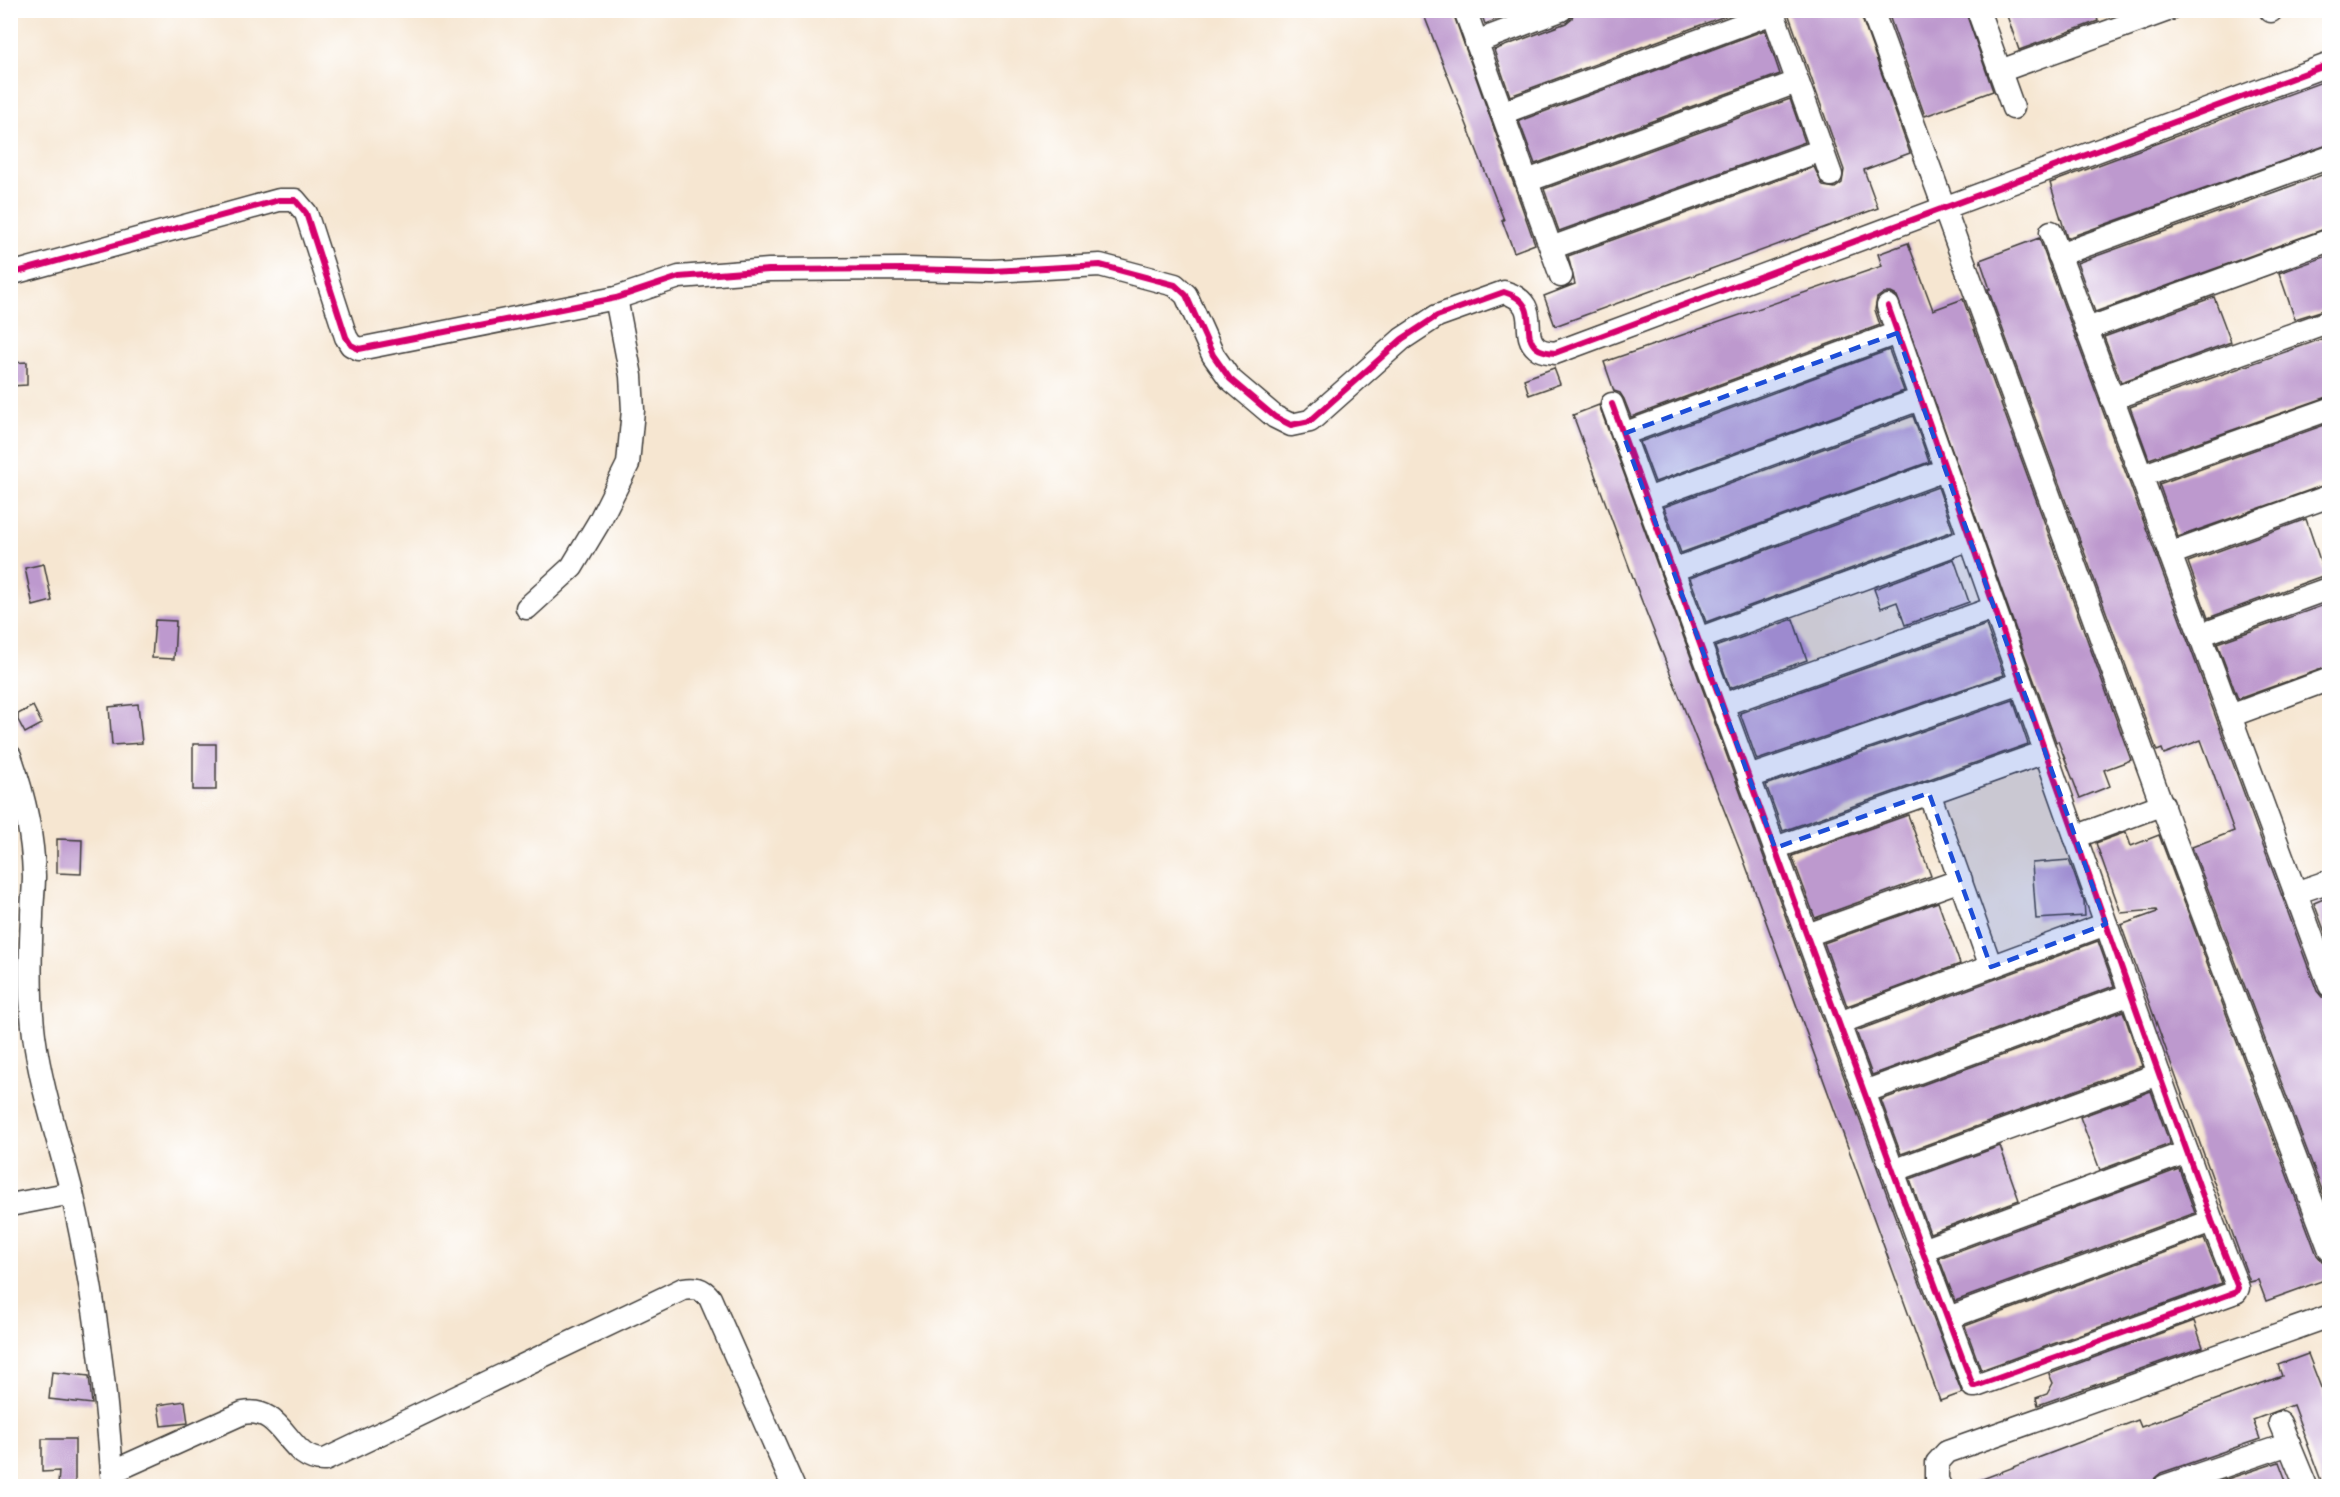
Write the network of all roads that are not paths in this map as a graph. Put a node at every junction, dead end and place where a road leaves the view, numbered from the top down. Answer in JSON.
{"nodes":[{"id":1,"x":1464,"y":10,"type":"edge"},
{"id":2,"x":1561,"y":10,"type":"edge"},
{"id":3,"x":1872,"y":10,"type":"edge"},
{"id":4,"x":1978,"y":10,"type":"edge"},
{"id":5,"x":2168,"y":10,"type":"edge"},
{"id":6,"x":1772,"y":12,"type":"edge"},
{"id":7,"x":1476,"y":42,"type":"junction"},
{"id":8,"x":2330,"y":64,"type":"edge"},
{"id":9,"x":2000,"y":71,"type":"junction"},
{"id":10,"x":1797,"y":82,"type":"junction"},
{"id":11,"x":2013,"y":108,"type":"dead end"},
{"id":12,"x":1502,"y":113,"type":"junction"},
{"id":13,"x":1822,"y":150,"type":"junction"},
{"id":14,"x":2330,"y":157,"type":"edge"},
{"id":15,"x":1831,"y":174,"type":"dead end"},
{"id":16,"x":1527,"y":182,"type":"junction"},
{"id":17,"x":1944,"y":206,"type":"junction"},
{"id":18,"x":2051,"y":232,"type":"dead end"},
{"id":19,"x":2330,"y":240,"type":"edge"},
{"id":20,"x":1551,"y":248,"type":"junction"},
{"id":21,"x":2059,"y":255,"type":"junction"},
{"id":22,"x":10,"y":274,"type":"edge"},
{"id":23,"x":1561,"y":276,"type":"dead end"},
{"id":24,"x":616,"y":298,"type":"junction"},
{"id":25,"x":1888,"y":306,"type":"dead end"},
{"id":26,"x":2330,"y":321,"type":"edge"},
{"id":27,"x":2087,"y":329,"type":"junction"},
{"id":28,"x":1897,"y":333,"type":"junction"},
{"id":29,"x":1920,"y":399,"type":"junction"},
{"id":30,"x":2112,"y":399,"type":"junction"},
{"id":31,"x":1612,"y":404,"type":"dead end"},
{"id":32,"x":2330,"y":409,"type":"edge"},
{"id":33,"x":1623,"y":434,"type":"junction"},
{"id":34,"x":1945,"y":470,"type":"junction"},
{"id":35,"x":2141,"y":476,"type":"junction"},
{"id":36,"x":2330,"y":496,"type":"edge"},
{"id":37,"x":1647,"y":499,"type":"junction"},
{"id":38,"x":1970,"y":539,"type":"junction"},
{"id":39,"x":2170,"y":554,"type":"junction"},
{"id":40,"x":1673,"y":570,"type":"junction"},
{"id":41,"x":2330,"y":588,"type":"edge"},
{"id":42,"x":527,"y":608,"type":"dead end"},
{"id":43,"x":1994,"y":608,"type":"junction"},
{"id":44,"x":2200,"y":635,"type":"junction"},
{"id":45,"x":1698,"y":639,"type":"junction"},
{"id":46,"x":2330,"y":679,"type":"edge"},
{"id":47,"x":2021,"y":683,"type":"junction"},
{"id":48,"x":1722,"y":705,"type":"junction"},
{"id":49,"x":2230,"y":716,"type":"junction"},
{"id":50,"x":2045,"y":752,"type":"junction"},
{"id":51,"x":10,"y":756,"type":"edge"},
{"id":52,"x":1749,"y":777,"type":"junction"},
{"id":53,"x":1929,"y":793,"type":"junction"},
{"id":54,"x":2163,"y":804,"type":"junction"},
{"id":55,"x":2075,"y":837,"type":"junction"},
{"id":56,"x":1775,"y":848,"type":"junction"},
{"id":57,"x":1961,"y":880,"type":"junction"},
{"id":58,"x":2330,"y":881,"type":"edge"},
{"id":59,"x":2295,"y":893,"type":"junction"},
{"id":60,"x":2106,"y":924,"type":"junction"},
{"id":61,"x":1807,"y":935,"type":"junction"},
{"id":62,"x":1991,"y":967,"type":"junction"},
{"id":63,"x":20,"y":974,"type":"edge"},
{"id":64,"x":2329,"y":980,"type":"edge"},
{"id":65,"x":2131,"y":994,"type":"junction"},
{"id":66,"x":1839,"y":1023,"type":"junction"},
{"id":67,"x":2159,"y":1074,"type":"junction"},
{"id":68,"x":1864,"y":1092,"type":"junction"},
{"id":69,"x":2187,"y":1152,"type":"junction"},
{"id":70,"x":1893,"y":1172,"type":"junction"},
{"id":71,"x":72,"y":1193,"type":"junction"},
{"id":72,"x":10,"y":1205,"type":"edge"},
{"id":73,"x":2212,"y":1221,"type":"junction"},
{"id":74,"x":1922,"y":1250,"type":"junction"},
{"id":75,"x":2330,"y":1250,"type":"edge"},
{"id":76,"x":2330,"y":1316,"type":"edge"},
{"id":77,"x":1948,"y":1318,"type":"junction"},
{"id":78,"x":2280,"y":1423,"type":"dead end"},
{"id":79,"x":2289,"y":1444,"type":"junction"},
{"id":80,"x":113,"y":1479,"type":"edge"},
{"id":81,"x":793,"y":1486,"type":"edge"},
{"id":82,"x":1940,"y":1486,"type":"edge"},
{"id":83,"x":2165,"y":1486,"type":"edge"},
{"id":84,"x":2306,"y":1486,"type":"edge"}],
"edges":[{"from":1,"to":7,"type":"street"},
{"from":2,"to":7,"type":"street"},
{"from":3,"to":17,"type":"street"},
{"from":4,"to":9,"type":"street"},
{"from":5,"to":9,"type":"street"},
{"from":6,"to":10,"type":"street"},
{"from":6,"to":12,"type":"street"},
{"from":7,"to":12,"type":"street"},
{"from":8,"to":17,"type":"street"},
{"from":9,"to":11,"type":"street"},
{"from":10,"to":13,"type":"street"},
{"from":10,"to":16,"type":"street"},
{"from":12,"to":16,"type":"street"},
{"from":13,"to":15,"type":"street"},
{"from":13,"to":20,"type":"street"},
{"from":14,"to":21,"type":"street"},
{"from":16,"to":20,"type":"street"},
{"from":17,"to":24,"type":"street"},
{"from":17,"to":54,"type":"street"},
{"from":18,"to":21,"type":"street"},
{"from":19,"to":27,"type":"street"},
{"from":20,"to":23,"type":"street"},
{"from":21,"to":27,"type":"street"},
{"from":22,"to":24,"type":"street"},
{"from":24,"to":42,"type":"street"},
{"from":25,"to":28,"type":"street"},
{"from":26,"to":30,"type":"street"},
{"from":27,"to":30,"type":"street"},
{"from":28,"to":29,"type":"street"},
{"from":28,"to":33,"type":"street"},
{"from":29,"to":34,"type":"street"},
{"from":29,"to":37,"type":"street"},
{"from":30,"to":35,"type":"street"},
{"from":31,"to":33,"type":"street"},
{"from":32,"to":35,"type":"street"},
{"from":33,"to":37,"type":"street"},
{"from":34,"to":38,"type":"street"},
{"from":34,"to":40,"type":"street"},
{"from":35,"to":39,"type":"street"},
{"from":36,"to":39,"type":"street"},
{"from":37,"to":40,"type":"street"},
{"from":38,"to":43,"type":"street"},
{"from":38,"to":45,"type":"street"},
{"from":39,"to":44,"type":"street"},
{"from":40,"to":45,"type":"street"},
{"from":41,"to":44,"type":"street"},
{"from":43,"to":47,"type":"street"},
{"from":43,"to":48,"type":"street"},
{"from":44,"to":49,"type":"street"},
{"from":45,"to":48,"type":"street"},
{"from":46,"to":49,"type":"street"},
{"from":47,"to":50,"type":"street"},
{"from":47,"to":52,"type":"street"},
{"from":48,"to":52,"type":"street"},
{"from":49,"to":59,"type":"street"},
{"from":50,"to":53,"type":"street"},
{"from":50,"to":55,"type":"street"},
{"from":51,"to":63,"type":"street"},
{"from":52,"to":56,"type":"street"},
{"from":53,"to":56,"type":"street"},
{"from":53,"to":57,"type":"street"},
{"from":54,"to":55,"type":"street"},
{"from":54,"to":75,"type":"street"},
{"from":55,"to":60,"type":"street"},
{"from":56,"to":61,"type":"street"},
{"from":57,"to":61,"type":"street"},
{"from":57,"to":62,"type":"street"},
{"from":58,"to":59,"type":"street"},
{"from":59,"to":64,"type":"street"},
{"from":60,"to":62,"type":"street"},
{"from":60,"to":65,"type":"street"},
{"from":61,"to":66,"type":"street"},
{"from":62,"to":66,"type":"street"},
{"from":63,"to":71,"type":"street"},
{"from":65,"to":67,"type":"street"},
{"from":65,"to":68,"type":"street"},
{"from":66,"to":68,"type":"street"},
{"from":67,"to":69,"type":"street"},
{"from":67,"to":70,"type":"street"},
{"from":68,"to":70,"type":"street"},
{"from":69,"to":73,"type":"street"},
{"from":69,"to":74,"type":"street"},
{"from":70,"to":74,"type":"street"},
{"from":71,"to":72,"type":"street"},
{"from":71,"to":80,"type":"street"},
{"from":73,"to":77,"type":"street"},
{"from":73,"to":77,"type":"street"},
{"from":74,"to":77,"type":"street"},
{"from":76,"to":82,"type":"street"},
{"from":78,"to":79,"type":"street"},
{"from":79,"to":83,"type":"street"},
{"from":79,"to":84,"type":"street"},
{"from":80,"to":81,"type":"street"}]}
